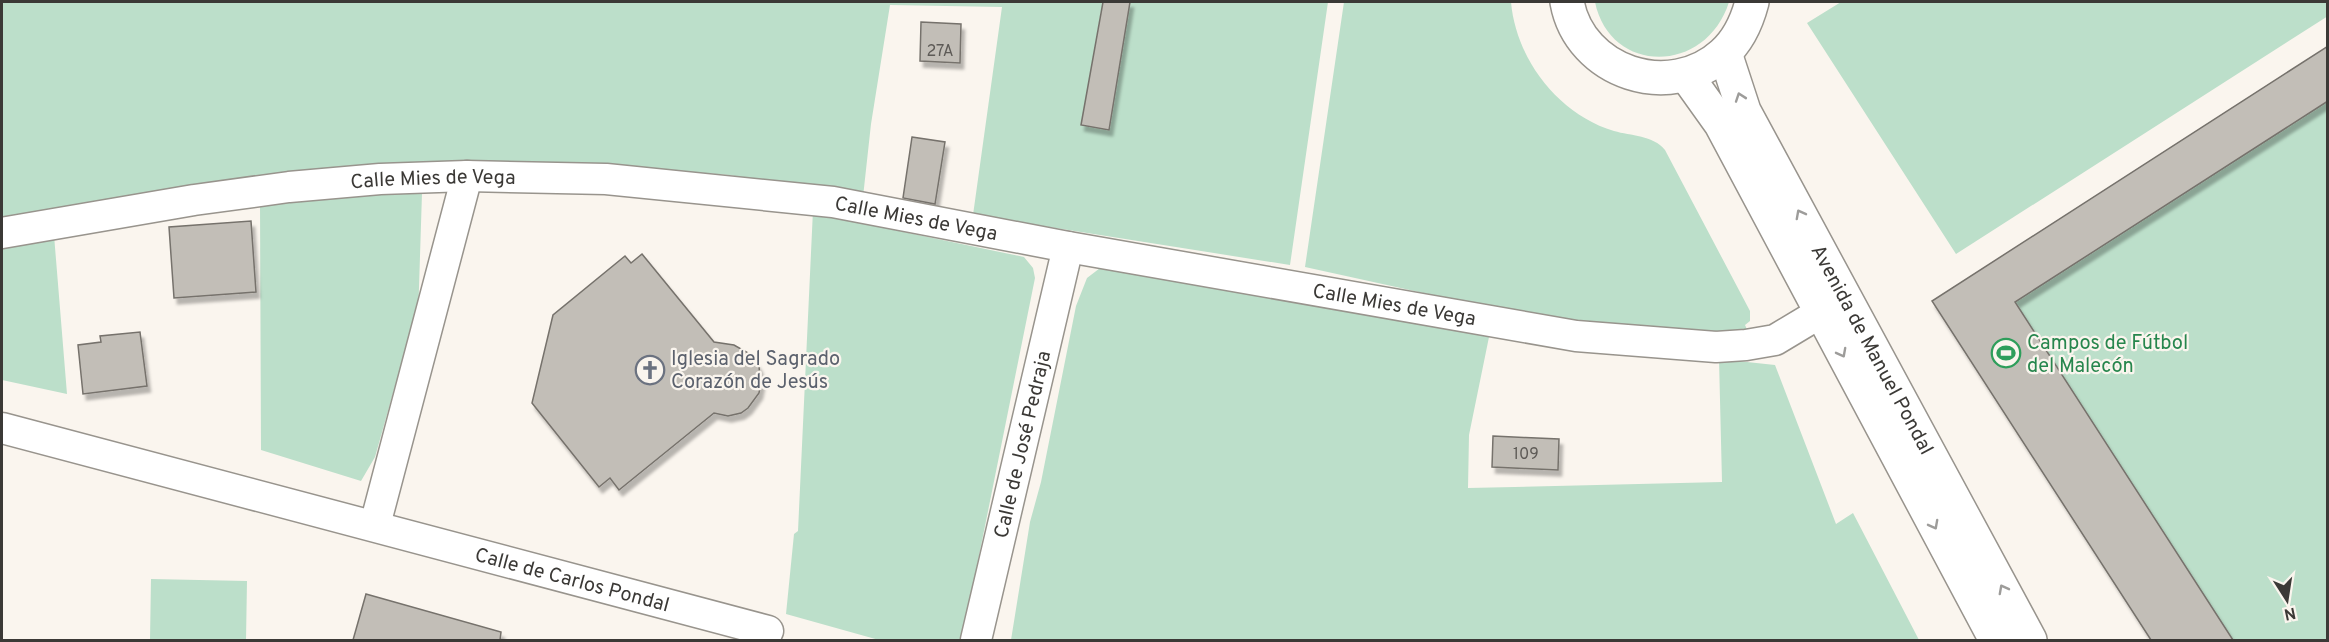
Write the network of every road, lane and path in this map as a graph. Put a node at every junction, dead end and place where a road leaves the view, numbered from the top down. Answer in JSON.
{"nodes":[{"id":1,"x":1567,"y":2,"type":"edge"},
{"id":2,"x":1752,"y":2,"type":"edge"},
{"id":3,"x":1725,"y":53,"type":"junction"},
{"id":4,"x":1686,"y":75,"type":"junction"},
{"id":5,"x":467,"y":176,"type":"junction"},
{"id":6,"x":2,"y":232,"type":"edge"},
{"id":7,"x":1068,"y":248,"type":"junction"},
{"id":8,"x":1820,"y":313,"type":"junction"},
{"id":9,"x":2,"y":428,"type":"edge"},
{"id":10,"x":375,"y":525,"type":"junction"},
{"id":11,"x":768,"y":631,"type":"dead end"},
{"id":12,"x":976,"y":640,"type":"edge"},
{"id":13,"x":1995,"y":640,"type":"edge"},
{"id":14,"x":2030,"y":640,"type":"edge"}],
"edges":[{"from":1,"to":4,"type":"main road"},
{"from":2,"to":3,"type":"main road"},
{"from":3,"to":4,"type":"main road"},
{"from":14,"to":3,"type":"main road","name":"Avenida de Manuel Pondal","one_way":true},
{"from":4,"to":8,"type":"main road","name":"Avenida de Manuel Pondal"},
{"from":5,"to":6,"type":"street","name":"Calle Mies de Vega"},
{"from":5,"to":7,"type":"street","name":"Calle Mies de Vega"},
{"from":5,"to":10,"type":"street"},
{"from":7,"to":8,"type":"street","name":"Calle Mies de Vega"},
{"from":7,"to":12,"type":"street","name":"Calle de José Pedraja"},
{"from":8,"to":13,"type":"main road","name":"Avenida de Manuel Pondal","one_way":true},
{"from":9,"to":10,"type":"street","name":"Calle de Carlos Pondal"},
{"from":10,"to":11,"type":"street","name":"Calle de Carlos Pondal"}]}
